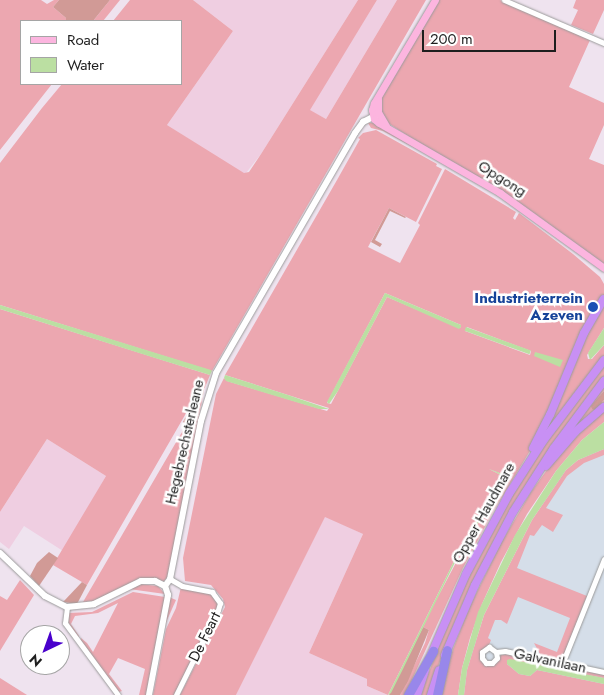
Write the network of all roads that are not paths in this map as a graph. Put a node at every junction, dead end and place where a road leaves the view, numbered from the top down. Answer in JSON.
{"nodes":[{"id":1,"x":435,"y":0,"type":"edge"},
{"id":2,"x":504,"y":0,"type":"edge"},
{"id":3,"x":604,"y":43,"type":"edge"},
{"id":4,"x":376,"y":116,"type":"junction"},
{"id":5,"x":596,"y":264,"type":"junction"},
{"id":6,"x":604,"y":268,"type":"edge"},
{"id":7,"x":604,"y":272,"type":"edge"},
{"id":8,"x":604,"y":299,"type":"edge"},
{"id":9,"x":604,"y":360,"type":"edge"},
{"id":10,"x":604,"y":381,"type":"edge"},
{"id":11,"x":604,"y":407,"type":"edge"},
{"id":12,"x":535,"y":450,"type":"junction"},
{"id":13,"x":550,"y":458,"type":"junction"},
{"id":14,"x":0,"y":553,"type":"edge"},
{"id":15,"x":604,"y":559,"type":"edge"},
{"id":16,"x":170,"y":579,"type":"junction"},
{"id":17,"x":165,"y":586,"type":"junction"},
{"id":18,"x":68,"y":607,"type":"junction"},
{"id":19,"x":447,"y":650,"type":"junction"},
{"id":20,"x":433,"y":651,"type":"junction"},
{"id":21,"x":496,"y":652,"type":"dead end"},
{"id":22,"x":562,"y":664,"type":"junction"},
{"id":23,"x":604,"y":672,"type":"edge"},
{"id":24,"x":118,"y":695,"type":"edge"},
{"id":25,"x":148,"y":695,"type":"edge"},
{"id":26,"x":176,"y":695,"type":"edge"},
{"id":27,"x":408,"y":695,"type":"edge"},
{"id":28,"x":417,"y":695,"type":"edge"},
{"id":29,"x":431,"y":695,"type":"edge"},
{"id":30,"x":437,"y":695,"type":"edge"}],
"edges":[{"from":1,"to":4,"type":"main road"},
{"from":2,"to":3,"type":"street"},
{"from":4,"to":5,"type":"main road","name":"Opgong"},
{"from":4,"to":16,"type":"street","name":"Hegebrechsterleane"},
{"from":5,"to":6,"type":"main road","name":"Opgong"},
{"from":5,"to":7,"type":"main road","name":"Opgong"},
{"from":8,"to":12,"type":"highway"},
{"from":9,"to":12,"type":"highway","name":"Opper Haudmare"},
{"from":10,"to":13,"type":"highway"},
{"from":11,"to":13,"type":"highway"},
{"from":12,"to":20,"type":"highway","name":"Opper Haudmare"},
{"from":13,"to":19,"type":"highway","name":"Opper Haudmare"},
{"from":14,"to":18,"type":"street"},
{"from":15,"to":22,"type":"street"},
{"from":16,"to":17,"type":"street","name":"Hegebrechsterleane"},
{"from":16,"to":26,"type":"street","name":"De Feart"},
{"from":17,"to":18,"type":"street"},
{"from":17,"to":25,"type":"street"},
{"from":18,"to":24,"type":"street"},
{"from":19,"to":29,"type":"highway","name":"Opper Haudmare"},
{"from":19,"to":30,"type":"highway"},
{"from":20,"to":27,"type":"highway"},
{"from":20,"to":28,"type":"highway","name":"Opper Haudmare"},
{"from":21,"to":22,"type":"street","name":"Galvanilaan"},
{"from":22,"to":23,"type":"street","name":"Galvanilaan"}]}
